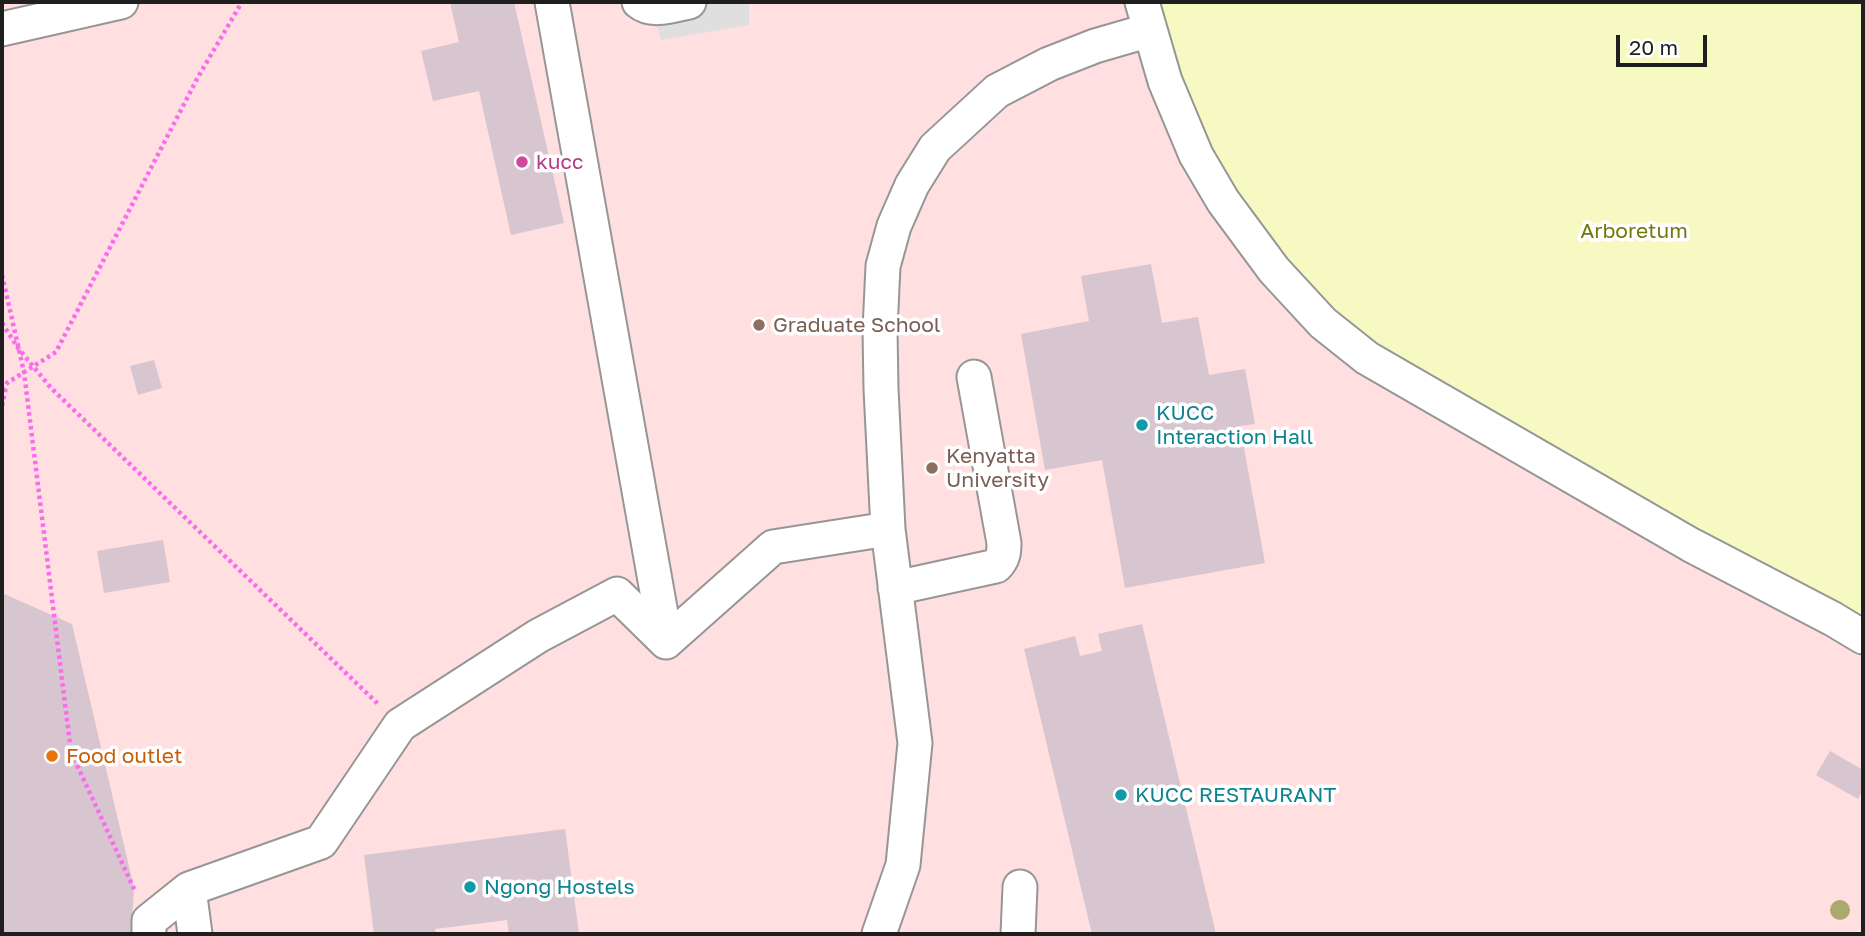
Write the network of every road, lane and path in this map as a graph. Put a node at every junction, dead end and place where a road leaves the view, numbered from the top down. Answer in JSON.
{"nodes":[{"id":1,"x":121,"y":2,"type":"edge"},
{"id":2,"x":242,"y":2,"type":"edge"},
{"id":3,"x":552,"y":2,"type":"edge"},
{"id":4,"x":639,"y":2,"type":"edge"},
{"id":5,"x":689,"y":2,"type":"edge"},
{"id":6,"x":1146,"y":16,"type":"edge"},
{"id":7,"x":2,"y":29,"type":"edge"},
{"id":8,"x":2,"y":275,"type":"edge"},
{"id":9,"x":2,"y":323,"type":"edge"},
{"id":10,"x":18,"y":348,"type":"junction"},
{"id":11,"x":34,"y":365,"type":"junction"},
{"id":12,"x":24,"y":372,"type":"junction"},
{"id":13,"x":974,"y":377,"type":"dead end"},
{"id":14,"x":7,"y":383,"type":"junction"},
{"id":15,"x":2,"y":390,"type":"edge"},
{"id":16,"x":2,"y":406,"type":"edge"},
{"id":17,"x":888,"y":529,"type":"junction"},
{"id":18,"x":895,"y":588,"type":"junction"},
{"id":19,"x":1863,"y":637,"type":"edge"},
{"id":20,"x":666,"y":642,"type":"junction"},
{"id":21,"x":400,"y":725,"type":"junction"},
{"id":22,"x":1020,"y":887,"type":"dead end"},
{"id":23,"x":189,"y":889,"type":"junction"},
{"id":24,"x":149,"y":928,"type":"edge"},
{"id":25,"x":195,"y":934,"type":"edge"},
{"id":26,"x":879,"y":934,"type":"edge"},
{"id":27,"x":1018,"y":934,"type":"edge"}],
"edges":[{"from":1,"to":7,"type":"lane"},
{"from":2,"to":11,"type":"path"},
{"from":3,"to":20,"type":"lane"},
{"from":4,"to":5,"type":"lane"},
{"from":6,"to":17,"type":"lane"},
{"from":6,"to":19,"type":"lane"},
{"from":8,"to":10,"type":"path"},
{"from":9,"to":10,"type":"path"},
{"from":10,"to":11,"type":"path"},
{"from":10,"to":12,"type":"path"},
{"from":11,"to":12,"type":"path"},
{"from":11,"to":21,"type":"path"},
{"from":12,"to":14,"type":"path"},
{"from":12,"to":24,"type":"path"},
{"from":13,"to":18,"type":"lane"},
{"from":14,"to":15,"type":"path"},
{"from":14,"to":16,"type":"path"},
{"from":17,"to":18,"type":"lane"},
{"from":17,"to":20,"type":"lane"},
{"from":18,"to":26,"type":"lane"},
{"from":20,"to":21,"type":"lane"},
{"from":21,"to":23,"type":"lane"},
{"from":22,"to":27,"type":"lane"},
{"from":23,"to":24,"type":"lane"},
{"from":23,"to":25,"type":"lane"}]}
